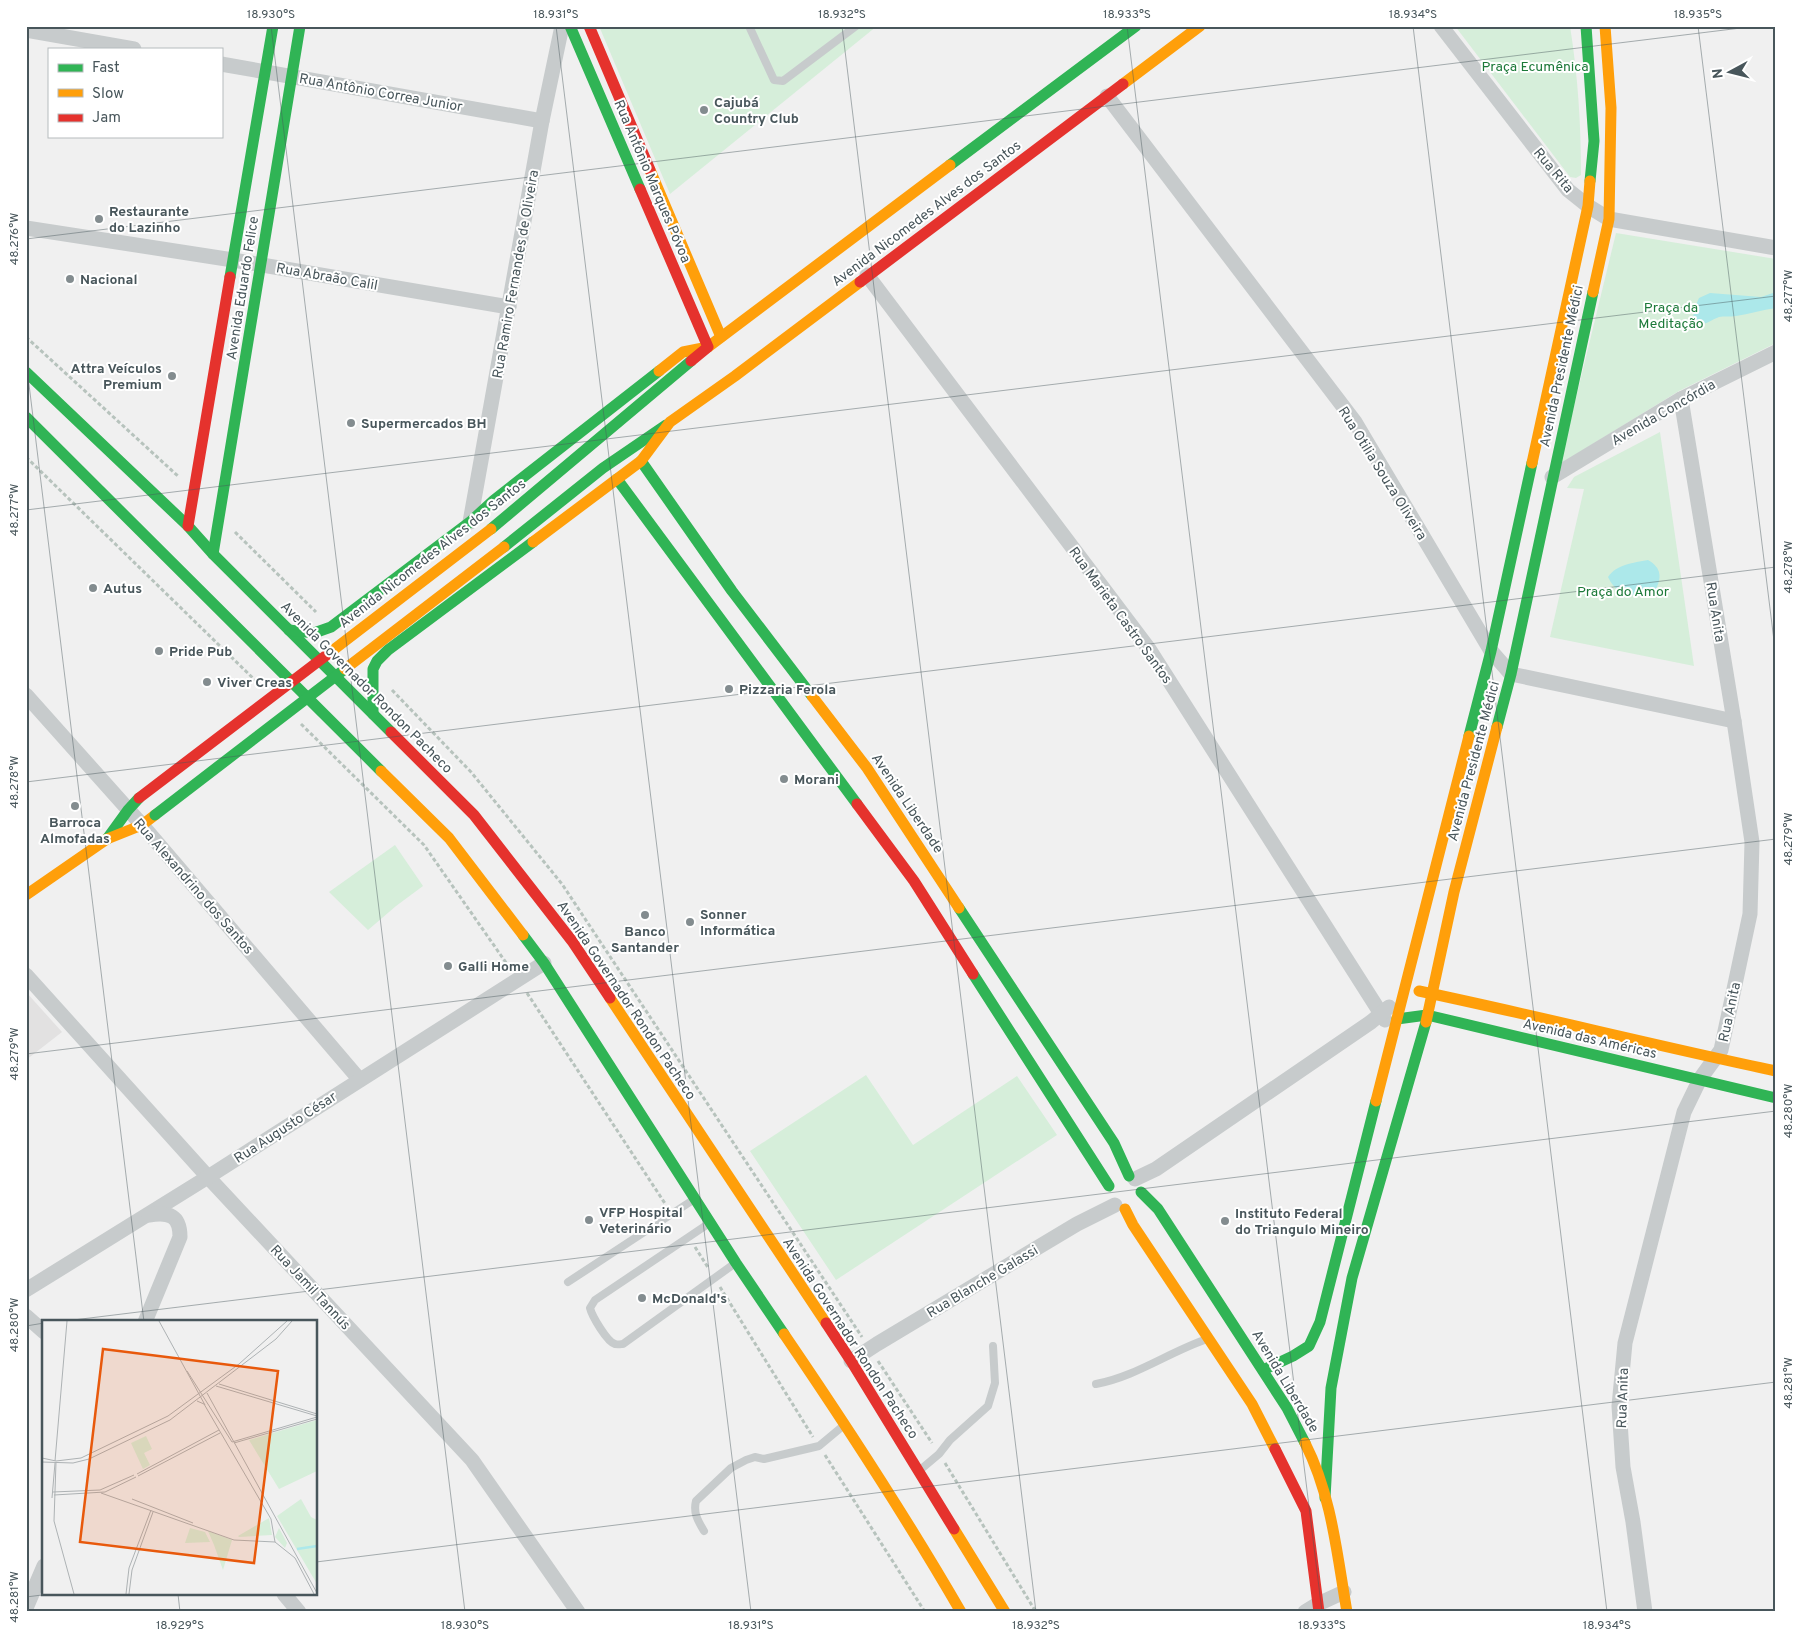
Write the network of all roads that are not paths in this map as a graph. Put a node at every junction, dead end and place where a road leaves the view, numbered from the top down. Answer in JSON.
{"nodes":[{"id":1,"x":273,"y":26,"type":"edge"},
{"id":2,"x":300,"y":26,"type":"edge"},
{"id":3,"x":562,"y":26,"type":"edge"},
{"id":4,"x":570,"y":26,"type":"edge"},
{"id":5,"x":578,"y":26,"type":"edge"},
{"id":6,"x":749,"y":26,"type":"edge"},
{"id":7,"x":856,"y":26,"type":"edge"},
{"id":8,"x":1136,"y":26,"type":"edge"},
{"id":9,"x":1200,"y":26,"type":"edge"},
{"id":10,"x":1441,"y":26,"type":"edge"},
{"id":11,"x":1586,"y":26,"type":"edge"},
{"id":12,"x":1605,"y":26,"type":"edge"},
{"id":13,"x":593,"y":28,"type":"edge"},
{"id":14,"x":26,"y":30,"type":"edge"},
{"id":15,"x":128,"y":48,"type":"edge"},
{"id":16,"x":222,"y":64,"type":"edge"},
{"id":17,"x":266,"y":72,"type":"junction"},
{"id":18,"x":292,"y":76,"type":"junction"},
{"id":19,"x":1108,"y":96,"type":"junction"},
{"id":20,"x":542,"y":121,"type":"junction"},
{"id":21,"x":1588,"y":206,"type":"junction"},
{"id":22,"x":1609,"y":219,"type":"junction"},
{"id":23,"x":26,"y":228,"type":"edge"},
{"id":24,"x":1776,"y":248,"type":"edge"},
{"id":25,"x":233,"y":260,"type":"junction"},
{"id":26,"x":261,"y":265,"type":"junction"},
{"id":27,"x":868,"y":275,"type":"junction"},
{"id":28,"x":509,"y":307,"type":"junction"},
{"id":29,"x":721,"y":337,"type":"junction"},
{"id":30,"x":708,"y":347,"type":"junction"},
{"id":31,"x":1776,"y":352,"type":"edge"},
{"id":32,"x":26,"y":372,"type":"edge"},
{"id":33,"x":1681,"y":399,"type":"junction"},
{"id":34,"x":223,"y":404,"type":"junction"},
{"id":35,"x":26,"y":417,"type":"edge"},
{"id":36,"x":670,"y":422,"type":"junction"},
{"id":37,"x":641,"y":461,"type":"junction"},
{"id":38,"x":1552,"y":477,"type":"junction"},
{"id":39,"x":617,"y":480,"type":"junction"},
{"id":40,"x":470,"y":522,"type":"junction"},
{"id":41,"x":188,"y":526,"type":"junction"},
{"id":42,"x":213,"y":554,"type":"junction"},
{"id":43,"x":387,"y":585,"type":"junction"},
{"id":44,"x":417,"y":628,"type":"junction"},
{"id":45,"x":289,"y":630,"type":"junction"},
{"id":46,"x":1491,"y":651,"type":"junction"},
{"id":47,"x":1511,"y":674,"type":"junction"},
{"id":48,"x":26,"y":696,"type":"edge"},
{"id":49,"x":373,"y":714,"type":"junction"},
{"id":50,"x":1734,"y":721,"type":"junction"},
{"id":51,"x":819,"y":729,"type":"junction"},
{"id":52,"x":128,"y":810,"type":"junction"},
{"id":53,"x":142,"y":825,"type":"junction"},
{"id":54,"x":107,"y":839,"type":"junction"},
{"id":55,"x":26,"y":895,"type":"edge"},
{"id":56,"x":544,"y":962,"type":"junction"},
{"id":57,"x":26,"y":975,"type":"edge"},
{"id":58,"x":1432,"y":993,"type":"junction"},
{"id":59,"x":1401,"y":1000,"type":"junction"},
{"id":60,"x":1427,"y":1015,"type":"junction"},
{"id":61,"x":1383,"y":1019,"type":"junction"},
{"id":62,"x":1715,"y":1058,"type":"junction"},
{"id":63,"x":1776,"y":1071,"type":"edge"},
{"id":64,"x":359,"y":1079,"type":"junction"},
{"id":65,"x":1700,"y":1079,"type":"junction"},
{"id":66,"x":1776,"y":1098,"type":"edge"},
{"id":67,"x":208,"y":1177,"type":"junction"},
{"id":68,"x":1136,"y":1183,"type":"junction"},
{"id":69,"x":694,"y":1199,"type":"junction"},
{"id":70,"x":1114,"y":1199,"type":"junction"},
{"id":71,"x":145,"y":1216,"type":"junction"},
{"id":72,"x":710,"y":1222,"type":"junction"},
{"id":73,"x":736,"y":1263,"type":"junction"},
{"id":74,"x":568,"y":1282,"type":"dead end"},
{"id":75,"x":26,"y":1290,"type":"edge"},
{"id":76,"x":26,"y":1316,"type":"edge"},
{"id":77,"x":146,"y":1320,"type":"edge"},
{"id":78,"x":42,"y":1330,"type":"edge"},
{"id":79,"x":1208,"y":1338,"type":"junction"},
{"id":80,"x":993,"y":1346,"type":"dead end"},
{"id":81,"x":851,"y":1361,"type":"junction"},
{"id":82,"x":1263,"y":1370,"type":"junction"},
{"id":83,"x":1096,"y":1384,"type":"dead end"},
{"id":84,"x":845,"y":1424,"type":"junction"},
{"id":85,"x":918,"y":1471,"type":"junction"},
{"id":86,"x":1325,"y":1498,"type":"junction"},
{"id":87,"x":704,"y":1531,"type":"dead end"},
{"id":88,"x":42,"y":1571,"type":"edge"},
{"id":89,"x":1344,"y":1592,"type":"junction"},
{"id":90,"x":286,"y":1596,"type":"edge"},
{"id":91,"x":26,"y":1608,"type":"edge"},
{"id":92,"x":1314,"y":1609,"type":"edge"},
{"id":93,"x":299,"y":1612,"type":"edge"},
{"id":94,"x":578,"y":1612,"type":"edge"},
{"id":95,"x":961,"y":1612,"type":"edge"},
{"id":96,"x":1005,"y":1612,"type":"edge"},
{"id":97,"x":1347,"y":1612,"type":"edge"},
{"id":98,"x":1645,"y":1612,"type":"edge"}],
"edges":[{"from":1,"to":17,"type":"main road","name":"Avenida Eduardo Felice"},
{"from":2,"to":18,"type":"main road","name":"Avenida Eduardo Felice"},
{"from":3,"to":20,"type":"street","name":"Rua Ramiro Fernandes de Oliveira"},
{"from":4,"to":30,"type":"main road","name":"Rua Antônio Marques Póvoa"},
{"from":5,"to":13,"type":"main road"},
{"from":6,"to":7,"type":"lane"},
{"from":8,"to":29,"type":"main road","name":"Avenida Nicomedes Alves dos Santos"},
{"from":9,"to":19,"type":"main road","name":"Avenida Nicomedes Alves dos Santos"},
{"from":10,"to":21,"type":"street","name":"Rua Rita"},
{"from":11,"to":21,"type":"main road","name":"Avenida Presidente Médici"},
{"from":12,"to":22,"type":"main road","name":"Avenida Presidente Médici"},
{"from":13,"to":29,"type":"main road","name":"Rua Antônio Marques Póvoa"},
{"from":14,"to":15,"type":"street"},
{"from":16,"to":17,"type":"street","name":"Rua Antônio Correa Junior"},
{"from":17,"to":18,"type":"street","name":"Rua Antônio Correa Junior"},
{"from":17,"to":25,"type":"main road","name":"Avenida Eduardo Felice"},
{"from":18,"to":20,"type":"street","name":"Rua Antônio Correa Junior"},
{"from":18,"to":26,"type":"main road","name":"Avenida Eduardo Felice"},
{"from":19,"to":27,"type":"main road","name":"Avenida Nicomedes Alves dos Santos"},
{"from":19,"to":46,"type":"street","name":"Rua Otilia Souza Oliveira"},
{"from":20,"to":28,"type":"street","name":"Rua Ramiro Fernandes de Oliveira"},
{"from":21,"to":22,"type":"street","name":"Rua Rita"},
{"from":21,"to":46,"type":"main road","name":"Avenida Presidente Médici"},
{"from":22,"to":24,"type":"street","name":"Rua Rita"},
{"from":22,"to":38,"type":"main road","name":"Avenida Presidente Médici"},
{"from":23,"to":25,"type":"street","name":"Rua Abraão Calil"},
{"from":25,"to":26,"type":"street","name":"Rua Abraão Calil"},
{"from":25,"to":34,"type":"main road","name":"Avenida Eduardo Felice"},
{"from":26,"to":28,"type":"street","name":"Rua Abraão Calil"},
{"from":26,"to":34,"type":"main road","name":"Avenida Eduardo Felice"},
{"from":27,"to":36,"type":"main road","name":"Avenida Nicomedes Alves dos Santos"},
{"from":27,"to":61,"type":"street","name":"Rua Marieta Castro Santos"},
{"from":28,"to":40,"type":"street","name":"Rua Ramiro Fernandes de Oliveira"},
{"from":29,"to":30,"type":"main road","name":"Avenida Nicomedes Alves dos Santos"},
{"from":30,"to":40,"type":"main road","name":"Avenida Nicomedes Alves dos Santos"},
{"from":30,"to":52,"type":"main road","name":"Avenida Nicomedes Alves dos Santos","bridge":true},
{"from":31,"to":33,"type":"street","name":"Avenida Concórdia"},
{"from":32,"to":41,"type":"main road","name":"Avenida Governador Rondon Pacheco"},
{"from":33,"to":38,"type":"street","name":"Avenida Concórdia"},
{"from":33,"to":50,"type":"street","name":"Rua Anita"},
{"from":34,"to":41,"type":"main road","name":"Avenida Eduardo Felice"},
{"from":34,"to":42,"type":"main road","name":"Avenida Eduardo Felice"},
{"from":35,"to":56,"type":"main road"},
{"from":36,"to":37,"type":"main road","name":"Avenida Nicomedes Alves dos Santos"},
{"from":36,"to":53,"type":"main road","name":"Avenida Nicomedes Alves dos Santos","bridge":true},
{"from":37,"to":39,"type":"main road","name":"Avenida Nicomedes Alves dos Santos"},
{"from":37,"to":51,"type":"main road","name":"Avenida Liberdade"},
{"from":38,"to":47,"type":"main road","name":"Avenida Presidente Médici"},
{"from":39,"to":44,"type":"main road","name":"Avenida Nicomedes Alves dos Santos"},
{"from":39,"to":51,"type":"main road","name":"Avenida Liberdade"},
{"from":40,"to":43,"type":"main road","name":"Avenida Nicomedes Alves dos Santos"},
{"from":41,"to":42,"type":"main road","name":"Avenida Governador Rondon Pacheco"},
{"from":42,"to":45,"type":"main road","name":"Avenida Governador Rondon Pacheco"},
{"from":43,"to":44,"type":"main road"},
{"from":43,"to":45,"type":"main road","name":"Avenida Nicomedes Alves dos Santos"},
{"from":44,"to":49,"type":"main road","name":"Avenida Nicomedes Alves dos Santos"},
{"from":45,"to":49,"type":"main road","name":"Avenida Governador Rondon Pacheco"},
{"from":46,"to":47,"type":"street","name":"Rua Otilia Souza Oliveira"},
{"from":46,"to":59,"type":"main road","name":"Avenida Presidente Médici"},
{"from":47,"to":50,"type":"street"},
{"from":47,"to":58,"type":"main road","name":"Avenida Presidente Médici"},
{"from":48,"to":52,"type":"street","name":"Rua Alexandrino dos Santos"},
{"from":49,"to":81,"type":"main road","name":"Avenida Governador Rondon Pacheco"},
{"from":50,"to":62,"type":"street","name":"Rua Anita"},
{"from":51,"to":68,"type":"main road","name":"Avenida Liberdade"},
{"from":51,"to":70,"type":"main road","name":"Avenida Liberdade"},
{"from":52,"to":53,"type":"street","name":"Rua Alexandrino dos Santos"},
{"from":52,"to":54,"type":"main road","name":"Avenida Nicomedes Alves dos Santos"},
{"from":53,"to":54,"type":"main road","name":"Avenida Nicomedes Alves dos Santos"},
{"from":53,"to":64,"type":"street","name":"Rua Alexandrino dos Santos"},
{"from":54,"to":55,"type":"main road","name":"Avenida Nicomedes Alves dos Santos"},
{"from":56,"to":64,"type":"street","name":"Rua Augusto César"},
{"from":56,"to":69,"type":"main road"},
{"from":57,"to":67,"type":"street","name":"Rua Jamil Tannús"},
{"from":58,"to":59,"type":"main road","name":"Avenida das Américas"},
{"from":58,"to":60,"type":"main road","name":"Avenida Presidente Médici"},
{"from":58,"to":62,"type":"main road","name":"Avenida das Américas"},
{"from":59,"to":61,"type":"street"},
{"from":60,"to":61,"type":"main road","name":"Avenida das Américas"},
{"from":60,"to":65,"type":"main road","name":"Avenida das Américas"},
{"from":60,"to":86,"type":"main road","name":"Avenida Presidente Médici"},
{"from":61,"to":68,"type":"street"},
{"from":61,"to":82,"type":"main road"},
{"from":62,"to":63,"type":"main road","name":"Avenida das Américas"},
{"from":62,"to":65,"type":"street","name":"Rua Anita"},
{"from":64,"to":67,"type":"street","name":"Rua Augusto César"},
{"from":65,"to":66,"type":"main road","name":"Avenida das Américas"},
{"from":65,"to":98,"type":"street","name":"Rua Anita"},
{"from":67,"to":71,"type":"street","name":"Rua Augusto César"},
{"from":67,"to":94,"type":"street","name":"Rua Jamil Tannús"},
{"from":68,"to":70,"type":"main road"},
{"from":68,"to":70,"type":"main road"},
{"from":68,"to":82,"type":"main road","name":"Avenida Liberdade"},
{"from":69,"to":72,"type":"main road"},
{"from":69,"to":74,"type":"lane"},
{"from":70,"to":79,"type":"main road","name":"Avenida Liberdade"},
{"from":70,"to":81,"type":"street","name":"Rua Blanche Galassi"},
{"from":71,"to":75,"type":"street","name":"Rua Augusto César"},
{"from":71,"to":77,"type":"street"},
{"from":72,"to":73,"type":"main road"},
{"from":72,"to":73,"type":"lane"},
{"from":73,"to":84,"type":"main road"},
{"from":76,"to":78,"type":"street"},
{"from":79,"to":83,"type":"lane"},
{"from":79,"to":92,"type":"main road","name":"Avenida Liberdade"},
{"from":80,"to":85,"type":"lane"},
{"from":81,"to":85,"type":"main road","name":"Avenida Governador Rondon Pacheco"},
{"from":82,"to":86,"type":"main road","name":"Avenida Liberdade"},
{"from":84,"to":87,"type":"lane"},
{"from":84,"to":95,"type":"main road"},
{"from":85,"to":96,"type":"main road","name":"Avenida Governador Rondon Pacheco"},
{"from":86,"to":89,"type":"main road","name":"Avenida Liberdade"},
{"from":88,"to":91,"type":"street"},
{"from":89,"to":92,"type":"street"},
{"from":89,"to":97,"type":"main road","name":"Avenida Liberdade"},
{"from":90,"to":93,"type":"street"}]}
